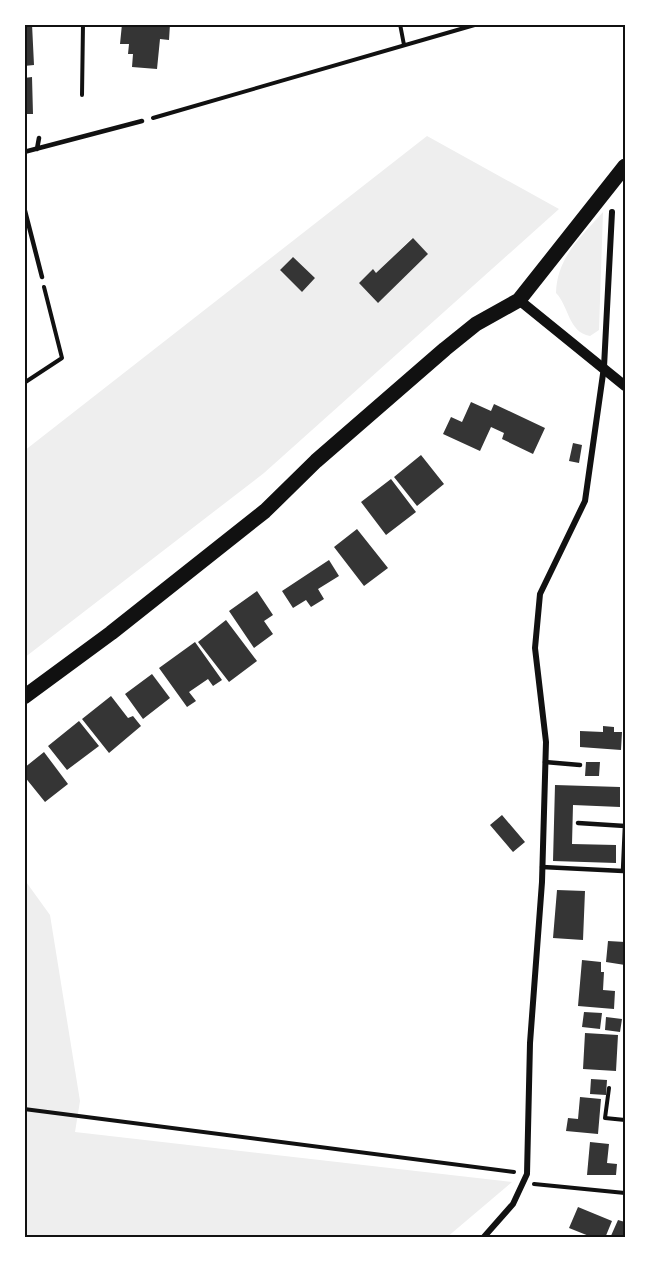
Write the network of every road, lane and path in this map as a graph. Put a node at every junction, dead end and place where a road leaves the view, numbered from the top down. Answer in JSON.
{"nodes":[{"id":1,"x":83,"y":24,"type":"edge"},
{"id":2,"x":400,"y":24,"type":"edge"},
{"id":3,"x":478,"y":24,"type":"edge"},
{"id":4,"x":404,"y":45,"type":"junction"},
{"id":5,"x":82,"y":95,"type":"dead end"},
{"id":6,"x":142,"y":121,"type":"joint"},
{"id":7,"x":39,"y":138,"type":"dead end"},
{"id":8,"x":37,"y":149,"type":"junction"},
{"id":9,"x":24,"y":152,"type":"edge"},
{"id":10,"x":625,"y":166,"type":"edge"},
{"id":11,"x":24,"y":207,"type":"edge"},
{"id":12,"x":612,"y":213,"type":"dead end"},
{"id":13,"x":42,"y":277,"type":"joint"},
{"id":14,"x":519,"y":300,"type":"junction"},
{"id":15,"x":604,"y":367,"type":"junction"},
{"id":16,"x":24,"y":383,"type":"edge"},
{"id":17,"x":625,"y":386,"type":"edge"},
{"id":18,"x":24,"y":697,"type":"edge"},
{"id":19,"x":545,"y":762,"type":"junction"},
{"id":20,"x":580,"y":765,"type":"dead end"},
{"id":21,"x":578,"y":824,"type":"dead end"},
{"id":22,"x":542,"y":867,"type":"junction"},
{"id":23,"x":609,"y":1088,"type":"dead end"},
{"id":24,"x":24,"y":1109,"type":"edge"},
{"id":25,"x":625,"y":1120,"type":"edge"},
{"id":26,"x":527,"y":1174,"type":"junction"},
{"id":27,"x":625,"y":1193,"type":"edge"},
{"id":28,"x":483,"y":1238,"type":"edge"}],
"edges":[{"from":1,"to":5,"type":"path"},
{"from":2,"to":4,"type":"path"},
{"from":3,"to":4,"type":"path"},
{"from":4,"to":6,"type":"path"},
{"from":6,"to":8,"type":"lane"},
{"from":7,"to":8,"type":"lane"},
{"from":8,"to":9,"type":"lane"},
{"from":10,"to":14,"type":"main road"},
{"from":11,"to":13,"type":"lane"},
{"from":12,"to":15,"type":"street"},
{"from":13,"to":16,"type":"path"},
{"from":14,"to":15,"type":"street"},
{"from":14,"to":18,"type":"main road"},
{"from":15,"to":17,"type":"street"},
{"from":15,"to":19,"type":"street"},
{"from":19,"to":20,"type":"lane"},
{"from":19,"to":22,"type":"street"},
{"from":21,"to":22,"type":"lane"},
{"from":22,"to":26,"type":"street"},
{"from":23,"to":25,"type":"path"},
{"from":24,"to":26,"type":"path"},
{"from":26,"to":27,"type":"path"},
{"from":26,"to":28,"type":"street"}]}
